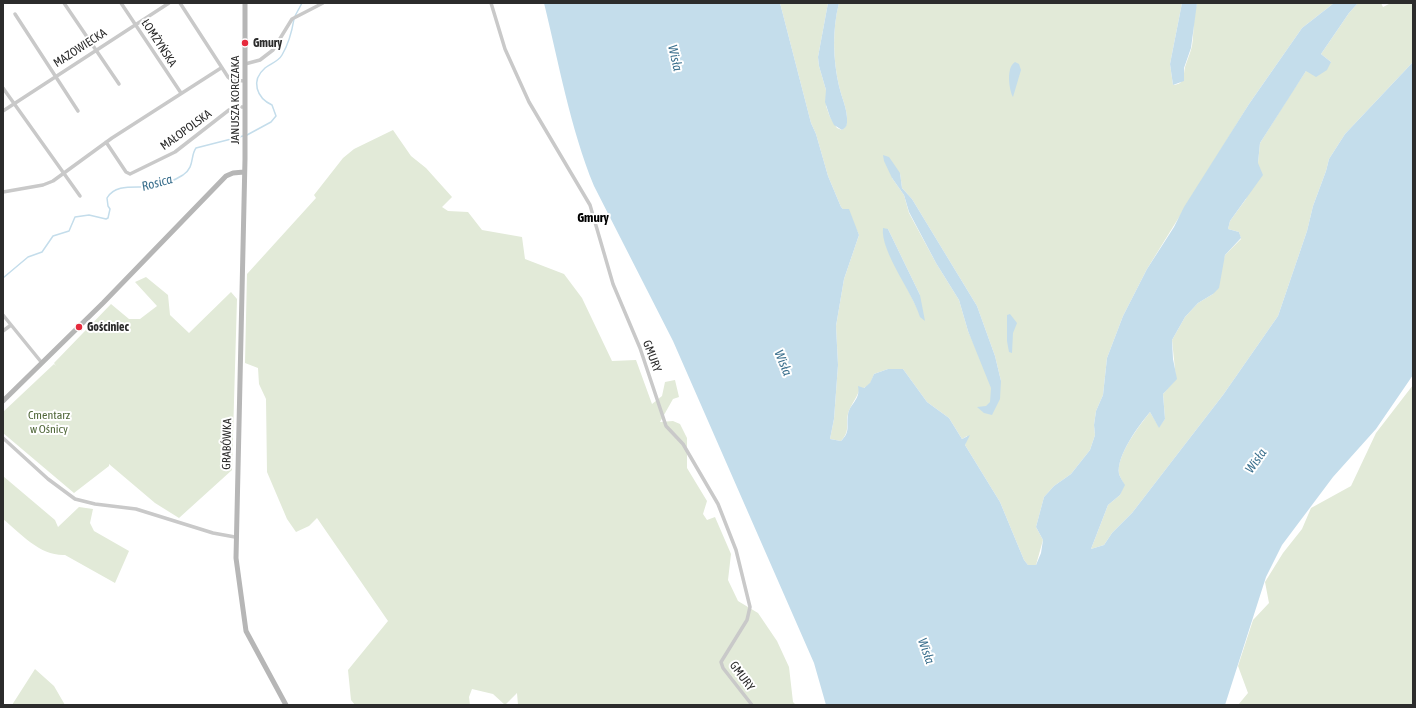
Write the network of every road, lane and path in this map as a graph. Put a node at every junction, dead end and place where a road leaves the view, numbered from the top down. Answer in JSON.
{"nodes":[{"id":1,"x":64,"y":3,"type":"edge"},
{"id":2,"x":121,"y":3,"type":"edge"},
{"id":3,"x":169,"y":3,"type":"edge"},
{"id":4,"x":180,"y":3,"type":"edge"},
{"id":5,"x":245,"y":3,"type":"edge"},
{"id":6,"x":323,"y":3,"type":"edge"},
{"id":7,"x":491,"y":3,"type":"edge"},
{"id":8,"x":14,"y":14,"type":"dead end"},
{"id":9,"x":135,"y":24,"type":"junction"},
{"id":10,"x":96,"y":50,"type":"junction"},
{"id":11,"x":245,"y":64,"type":"junction"},
{"id":12,"x":221,"y":68,"type":"junction"},
{"id":13,"x":55,"y":77,"type":"junction"},
{"id":14,"x":245,"y":81,"type":"junction"},
{"id":15,"x":119,"y":84,"type":"dead end"},
{"id":16,"x":3,"y":88,"type":"edge"},
{"id":17,"x":181,"y":93,"type":"junction"},
{"id":18,"x":13,"y":104,"type":"junction"},
{"id":19,"x":245,"y":107,"type":"junction"},
{"id":20,"x":3,"y":111,"type":"edge"},
{"id":21,"x":78,"y":111,"type":"dead end"},
{"id":22,"x":106,"y":142,"type":"junction"},
{"id":23,"x":244,"y":172,"type":"junction"},
{"id":24,"x":64,"y":173,"type":"junction"},
{"id":25,"x":3,"y":192,"type":"edge"},
{"id":26,"x":80,"y":196,"type":"dead end"},
{"id":27,"x":3,"y":315,"type":"edge"},
{"id":28,"x":11,"y":325,"type":"junction"},
{"id":29,"x":3,"y":331,"type":"edge"},
{"id":30,"x":42,"y":364,"type":"junction"},
{"id":31,"x":3,"y":401,"type":"edge"},
{"id":32,"x":3,"y":438,"type":"edge"},
{"id":33,"x":235,"y":537,"type":"junction"},
{"id":34,"x":286,"y":705,"type":"edge"},
{"id":35,"x":752,"y":705,"type":"edge"}],
"edges":[{"from":1,"to":10,"type":"street"},
{"from":2,"to":9,"type":"street","name":"ŁOMŻYŃSKA"},
{"from":3,"to":9,"type":"street","name":"MAZOWIECKA"},
{"from":4,"to":12,"type":"street"},
{"from":5,"to":11,"type":"street","name":"JANUSZA KORCZAKA"},
{"from":6,"to":11,"type":"street"},
{"from":7,"to":35,"type":"street","name":"GMURY"},
{"from":8,"to":13,"type":"street"},
{"from":9,"to":10,"type":"street","name":"MAZOWIECKA"},
{"from":9,"to":17,"type":"street","name":"ŁOMŻYŃSKA"},
{"from":10,"to":13,"type":"street","name":"MAZOWIECKA"},
{"from":10,"to":15,"type":"street"},
{"from":11,"to":14,"type":"street","name":"JANUSZA KORCZAKA"},
{"from":12,"to":14,"type":"street"},
{"from":12,"to":17,"type":"street"},
{"from":13,"to":18,"type":"street","name":"MAZOWIECKA"},
{"from":13,"to":21,"type":"street"},
{"from":14,"to":19,"type":"street","name":"JANUSZA KORCZAKA"},
{"from":16,"to":18,"type":"street"},
{"from":17,"to":22,"type":"street"},
{"from":18,"to":20,"type":"street","name":"MAZOWIECKA"},
{"from":18,"to":24,"type":"street"},
{"from":19,"to":22,"type":"street","name":"MAŁOPOLSKA"},
{"from":19,"to":23,"type":"street","name":"JANUSZA KORCZAKA"},
{"from":22,"to":24,"type":"street"},
{"from":23,"to":30,"type":"street"},
{"from":23,"to":33,"type":"street","name":"GRABÓWKA"},
{"from":24,"to":25,"type":"street"},
{"from":24,"to":26,"type":"street"},
{"from":27,"to":28,"type":"street"},
{"from":28,"to":29,"type":"street"},
{"from":28,"to":30,"type":"street"},
{"from":30,"to":31,"type":"street"},
{"from":32,"to":33,"type":"street"},
{"from":33,"to":34,"type":"street","name":"GRABÓWKA"}]}
